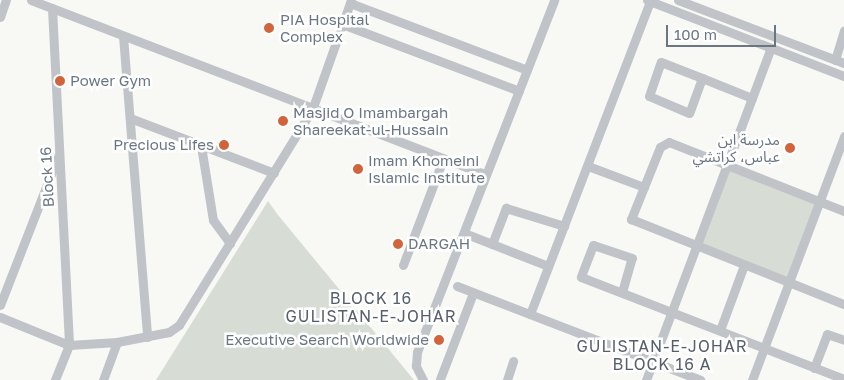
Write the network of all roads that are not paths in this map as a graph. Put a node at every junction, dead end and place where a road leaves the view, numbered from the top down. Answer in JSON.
{"nodes":[{"id":1,"x":6,"y":0,"type":"edge"},
{"id":2,"x":31,"y":0,"type":"edge"},
{"id":3,"x":554,"y":0,"type":"edge"},
{"id":4,"x":648,"y":1,"type":"edge"},
{"id":5,"x":683,"y":1,"type":"edge"},
{"id":6,"x":350,"y":2,"type":"edge"},
{"id":7,"x":52,"y":8,"type":"junction"},
{"id":8,"x":0,"y":17,"type":"edge"},
{"id":9,"x":342,"y":24,"type":"junction"},
{"id":10,"x":844,"y":30,"type":"edge"},
{"id":11,"x":123,"y":36,"type":"junction"},
{"id":12,"x":771,"y":48,"type":"junction"},
{"id":13,"x":840,"y":62,"type":"edge"},
{"id":14,"x":527,"y":70,"type":"junction"},
{"id":15,"x":844,"y":76,"type":"edge"},
{"id":16,"x":702,"y":78,"type":"junction"},
{"id":17,"x":518,"y":91,"type":"junction"},
{"id":18,"x":752,"y":98,"type":"junction"},
{"id":19,"x":312,"y":110,"type":"junction"},
{"id":20,"x":130,"y":118,"type":"junction"},
{"id":21,"x":844,"y":136,"type":"edge"},
{"id":22,"x":201,"y":146,"type":"junction"},
{"id":23,"x":60,"y":151,"type":"junction"},
{"id":24,"x":443,"y":159,"type":"junction"},
{"id":25,"x":726,"y":165,"type":"junction"},
{"id":26,"x":588,"y":166,"type":"junction"},
{"id":27,"x":274,"y":172,"type":"junction"},
{"id":28,"x":486,"y":175,"type":"junction"},
{"id":29,"x":644,"y":187,"type":"junction"},
{"id":30,"x":819,"y":201,"type":"junction"},
{"id":31,"x":844,"y":211,"type":"edge"},
{"id":32,"x":564,"y":226,"type":"junction"},
{"id":33,"x":464,"y":233,"type":"junction"},
{"id":34,"x":230,"y":243,"type":"junction"},
{"id":35,"x":492,"y":244,"type":"junction"},
{"id":36,"x":698,"y":246,"type":"junction"},
{"id":37,"x":744,"y":264,"type":"junction"},
{"id":38,"x":403,"y":265,"type":"dead end"},
{"id":39,"x":548,"y":266,"type":"junction"},
{"id":40,"x":788,"y":282,"type":"junction"},
{"id":41,"x":457,"y":286,"type":"dead end"},
{"id":42,"x":622,"y":292,"type":"junction"},
{"id":43,"x":473,"y":293,"type":"junction"},
{"id":44,"x":844,"y":304,"type":"edge"},
{"id":45,"x":0,"y":305,"type":"edge"},
{"id":46,"x":672,"y":313,"type":"junction"},
{"id":47,"x":530,"y":314,"type":"junction"},
{"id":48,"x":0,"y":317,"type":"edge"},
{"id":49,"x":720,"y":330,"type":"junction"},
{"id":50,"x":147,"y":337,"type":"junction"},
{"id":51,"x":844,"y":340,"type":"edge"},
{"id":52,"x":116,"y":342,"type":"junction"},
{"id":53,"x":69,"y":345,"type":"junction"},
{"id":54,"x":765,"y":347,"type":"junction"},
{"id":55,"x":513,"y":361,"type":"dead end"},
{"id":56,"x":654,"y":362,"type":"junction"},
{"id":57,"x":814,"y":368,"type":"junction"},
{"id":58,"x":421,"y":376,"type":"edge"},
{"id":59,"x":844,"y":379,"type":"edge"},
{"id":60,"x":56,"y":380,"type":"edge"},
{"id":61,"x":103,"y":380,"type":"edge"},
{"id":62,"x":440,"y":380,"type":"edge"},
{"id":63,"x":507,"y":380,"type":"edge"},
{"id":64,"x":646,"y":380,"type":"edge"},
{"id":65,"x":700,"y":380,"type":"edge"},
{"id":66,"x":752,"y":380,"type":"edge"}],
"edges":[{"from":1,"to":8,"type":"street"},
{"from":2,"to":7,"type":"street"},
{"from":3,"to":14,"type":"street"},
{"from":4,"to":12,"type":"street"},
{"from":4,"to":26,"type":"street"},
{"from":5,"to":13,"type":"street"},
{"from":6,"to":9,"type":"street"},
{"from":6,"to":14,"type":"street"},
{"from":7,"to":11,"type":"street"},
{"from":7,"to":23,"type":"street","name":"Block 16"},
{"from":9,"to":17,"type":"street"},
{"from":9,"to":19,"type":"street"},
{"from":10,"to":13,"type":"street"},
{"from":11,"to":19,"type":"street"},
{"from":11,"to":20,"type":"street"},
{"from":12,"to":15,"type":"street"},
{"from":12,"to":18,"type":"street"},
{"from":14,"to":17,"type":"street"},
{"from":16,"to":16,"type":"street"},
{"from":16,"to":18,"type":"street"},
{"from":17,"to":28,"type":"street"},
{"from":18,"to":25,"type":"street"},
{"from":19,"to":24,"type":"street"},
{"from":19,"to":27,"type":"street"},
{"from":20,"to":22,"type":"street"},
{"from":20,"to":50,"type":"street"},
{"from":21,"to":30,"type":"street"},
{"from":22,"to":27,"type":"street"},
{"from":22,"to":34,"type":"street"},
{"from":23,"to":45,"type":"street"},
{"from":23,"to":53,"type":"street","name":"Block 16"},
{"from":24,"to":28,"type":"street"},
{"from":24,"to":38,"type":"street"},
{"from":25,"to":29,"type":"street"},
{"from":25,"to":30,"type":"street"},
{"from":25,"to":36,"type":"street"},
{"from":26,"to":29,"type":"street"},
{"from":26,"to":32,"type":"street"},
{"from":27,"to":34,"type":"street"},
{"from":28,"to":33,"type":"street"},
{"from":29,"to":36,"type":"street"},
{"from":30,"to":31,"type":"street"},
{"from":30,"to":40,"type":"street"},
{"from":32,"to":35,"type":"street"},
{"from":32,"to":39,"type":"street"},
{"from":33,"to":35,"type":"street"},
{"from":33,"to":58,"type":"street"},
{"from":34,"to":50,"type":"street"},
{"from":35,"to":39,"type":"street"},
{"from":36,"to":37,"type":"street"},
{"from":36,"to":46,"type":"street"},
{"from":37,"to":40,"type":"street"},
{"from":37,"to":49,"type":"street"},
{"from":39,"to":47,"type":"street"},
{"from":40,"to":44,"type":"street"},
{"from":40,"to":54,"type":"street"},
{"from":41,"to":43,"type":"street"},
{"from":42,"to":42,"type":"street"},
{"from":42,"to":46,"type":"street"},
{"from":43,"to":47,"type":"street"},
{"from":43,"to":62,"type":"street"},
{"from":46,"to":49,"type":"street"},
{"from":46,"to":56,"type":"street"},
{"from":47,"to":56,"type":"street"},
{"from":48,"to":53,"type":"street"},
{"from":49,"to":54,"type":"street"},
{"from":50,"to":52,"type":"street"},
{"from":51,"to":57,"type":"street"},
{"from":52,"to":53,"type":"street"},
{"from":52,"to":61,"type":"street"},
{"from":53,"to":60,"type":"street"},
{"from":54,"to":57,"type":"street"},
{"from":54,"to":66,"type":"street"},
{"from":55,"to":63,"type":"street"},
{"from":56,"to":64,"type":"street"},
{"from":56,"to":65,"type":"street"},
{"from":57,"to":59,"type":"street"},
{"from":58,"to":62,"type":"street"}]}
